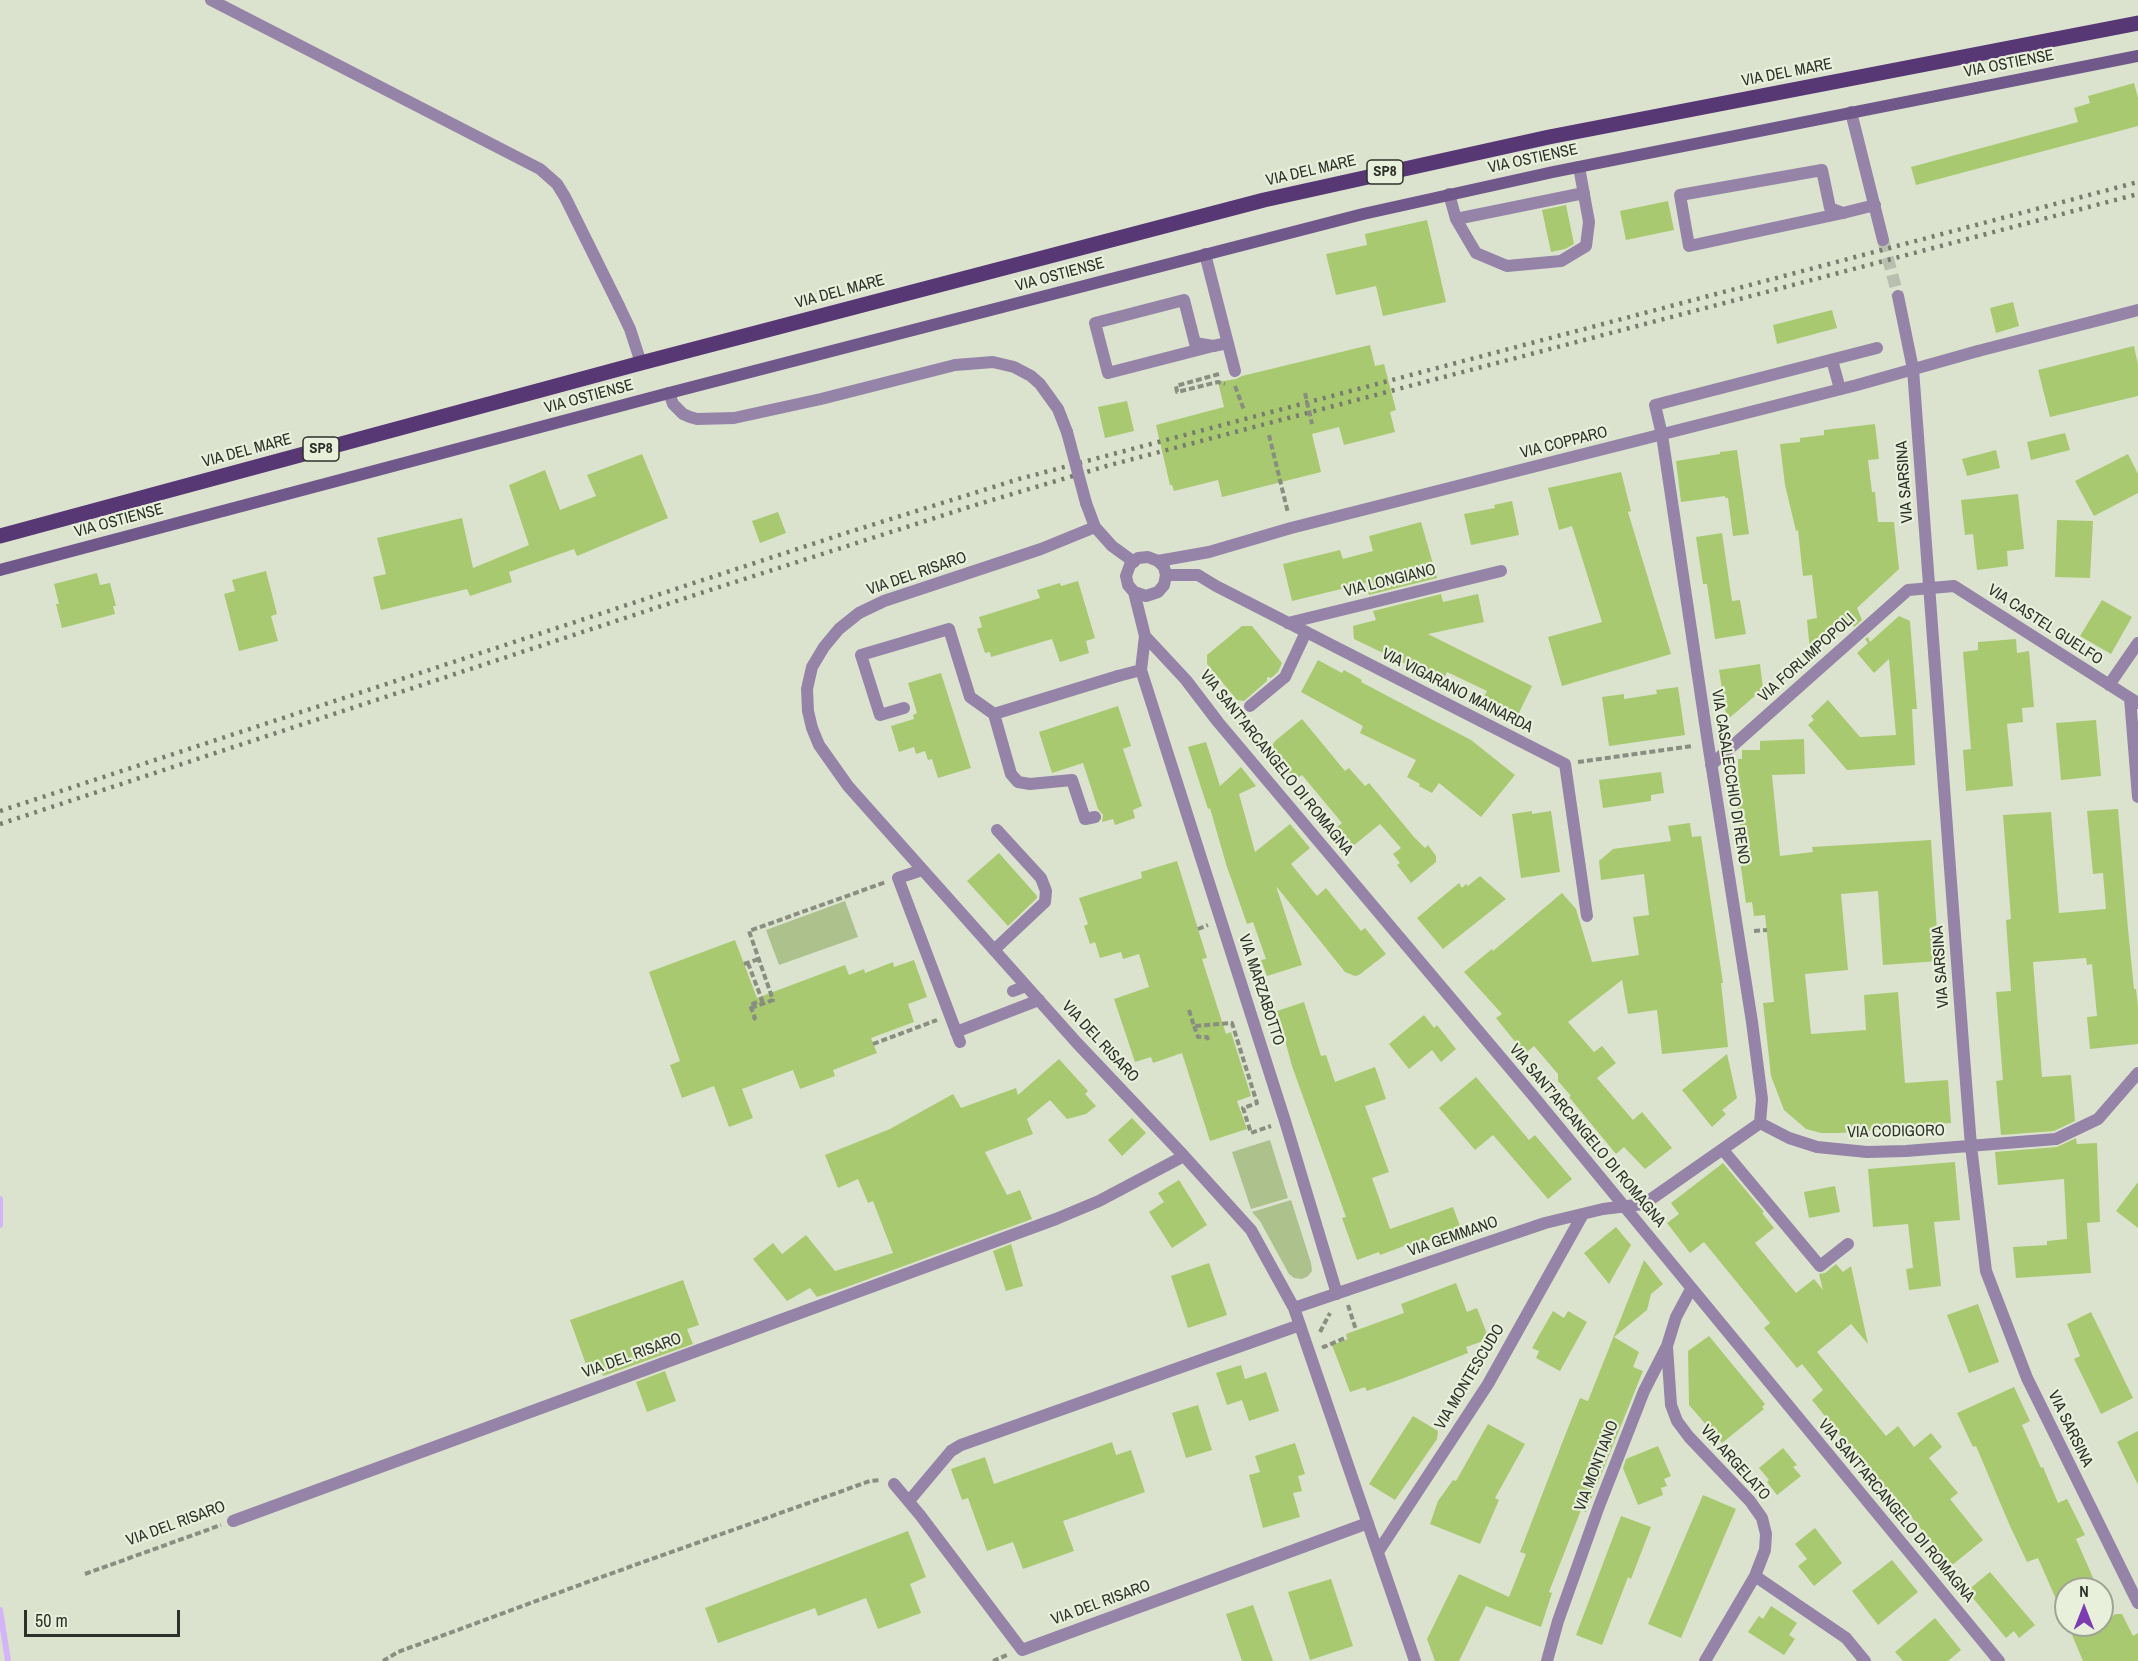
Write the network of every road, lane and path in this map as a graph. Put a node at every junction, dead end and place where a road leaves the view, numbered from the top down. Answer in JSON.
{"nodes":[{"id":1,"x":211,"y":0,"type":"edge"},
{"id":2,"x":2138,"y":23,"type":"edge"},
{"id":3,"x":2138,"y":56,"type":"edge"},
{"id":4,"x":1851,"y":112,"type":"junction"},
{"id":5,"x":1579,"y":167,"type":"junction"},
{"id":6,"x":1584,"y":193,"type":"junction"},
{"id":7,"x":1449,"y":194,"type":"junction"},
{"id":8,"x":1875,"y":205,"type":"junction"},
{"id":9,"x":1843,"y":213,"type":"junction"},
{"id":10,"x":1456,"y":219,"type":"junction"},
{"id":11,"x":1883,"y":240,"type":"tunnel mouth"},
{"id":12,"x":1205,"y":254,"type":"junction"},
{"id":13,"x":1898,"y":296,"type":"tunnel mouth"},
{"id":14,"x":2138,"y":310,"type":"edge"},
{"id":15,"x":1228,"y":343,"type":"junction"},
{"id":16,"x":1214,"y":346,"type":"junction"},
{"id":17,"x":1877,"y":348,"type":"dead end"},
{"id":18,"x":1832,"y":360,"type":"junction"},
{"id":19,"x":642,"y":363,"type":"junction"},
{"id":20,"x":1913,"y":369,"type":"junction"},
{"id":21,"x":1235,"y":370,"type":"joint"},
{"id":22,"x":1840,"y":389,"type":"junction"},
{"id":23,"x":669,"y":393,"type":"junction"},
{"id":24,"x":1305,"y":393,"type":"dead end"},
{"id":25,"x":1244,"y":410,"type":"dead end"},
{"id":26,"x":1312,"y":424,"type":"dead end"},
{"id":27,"x":1269,"y":435,"type":"dead end"},
{"id":28,"x":1662,"y":435,"type":"junction"},
{"id":29,"x":1095,"y":527,"type":"junction"},
{"id":30,"x":1291,"y":528,"type":"junction"},
{"id":31,"x":0,"y":536,"type":"edge"},
{"id":32,"x":1198,"y":554,"type":"junction"},
{"id":33,"x":1158,"y":561,"type":"junction"},
{"id":34,"x":1134,"y":562,"type":"junction"},
{"id":35,"x":0,"y":570,"type":"edge"},
{"id":36,"x":1501,"y":571,"type":"dead end"},
{"id":37,"x":1166,"y":575,"type":"junction"},
{"id":38,"x":1198,"y":575,"type":"junction"},
{"id":39,"x":1930,"y":588,"type":"junction"},
{"id":40,"x":1134,"y":592,"type":"junction"},
{"id":41,"x":1288,"y":623,"type":"junction"},
{"id":42,"x":1306,"y":632,"type":"junction"},
{"id":43,"x":1145,"y":636,"type":"junction"},
{"id":44,"x":2138,"y":643,"type":"edge"},
{"id":45,"x":1142,"y":670,"type":"junction"},
{"id":46,"x":2109,"y":685,"type":"junction"},
{"id":47,"x":2134,"y":701,"type":"edge"},
{"id":48,"x":1250,"y":706,"type":"dead end"},
{"id":49,"x":904,"y":708,"type":"dead end"},
{"id":50,"x":994,"y":714,"type":"junction"},
{"id":51,"x":1708,"y":743,"type":"junction"},
{"id":52,"x":1565,"y":764,"type":"junction"},
{"id":53,"x":1711,"y":765,"type":"junction"},
{"id":54,"x":2138,"y":797,"type":"edge"},
{"id":55,"x":1095,"y":817,"type":"dead end"},
{"id":56,"x":997,"y":830,"type":"dead end"},
{"id":57,"x":922,"y":870,"type":"junction"},
{"id":58,"x":898,"y":878,"type":"junction"},
{"id":59,"x":1587,"y":916,"type":"dead end"},
{"id":60,"x":1207,"y":926,"type":"dead end"},
{"id":61,"x":1198,"y":928,"type":"dead end"},
{"id":62,"x":994,"y":950,"type":"junction"},
{"id":63,"x":759,"y":959,"type":"junction"},
{"id":64,"x":1026,"y":986,"type":"junction"},
{"id":65,"x":1013,"y":991,"type":"dead end"},
{"id":66,"x":1039,"y":1000,"type":"junction"},
{"id":67,"x":752,"y":1008,"type":"junction"},
{"id":68,"x":1189,"y":1010,"type":"dead end"},
{"id":69,"x":950,"y":1016,"type":"junction"},
{"id":70,"x":752,"y":1020,"type":"dead end"},
{"id":71,"x":1194,"y":1026,"type":"junction"},
{"id":72,"x":1208,"y":1040,"type":"dead end"},
{"id":73,"x":873,"y":1044,"type":"dead end"},
{"id":74,"x":2138,"y":1073,"type":"edge"},
{"id":75,"x":1760,"y":1124,"type":"junction"},
{"id":76,"x":1270,"y":1126,"type":"dead end"},
{"id":77,"x":1971,"y":1146,"type":"junction"},
{"id":78,"x":1723,"y":1150,"type":"junction"},
{"id":79,"x":1184,"y":1156,"type":"junction"},
{"id":80,"x":1624,"y":1207,"type":"junction"},
{"id":81,"x":1583,"y":1214,"type":"junction"},
{"id":82,"x":1848,"y":1244,"type":"dead end"},
{"id":83,"x":1691,"y":1289,"type":"junction"},
{"id":84,"x":1337,"y":1294,"type":"junction"},
{"id":85,"x":1294,"y":1308,"type":"junction"},
{"id":86,"x":1300,"y":1325,"type":"junction"},
{"id":87,"x":1356,"y":1330,"type":"dead end"},
{"id":88,"x":1347,"y":1336,"type":"dead end"},
{"id":89,"x":1667,"y":1346,"type":"junction"},
{"id":90,"x":894,"y":1484,"type":"joint"},
{"id":91,"x":909,"y":1502,"type":"junction"},
{"id":92,"x":233,"y":1521,"type":"joint"},
{"id":93,"x":1368,"y":1523,"type":"junction"},
{"id":94,"x":1378,"y":1552,"type":"junction"},
{"id":95,"x":85,"y":1574,"type":"dead end"},
{"id":96,"x":1755,"y":1576,"type":"junction"},
{"id":97,"x":2138,"y":1603,"type":"edge"},
{"id":98,"x":383,"y":1661,"type":"edge"},
{"id":99,"x":1415,"y":1661,"type":"edge"},
{"id":100,"x":1546,"y":1661,"type":"edge"},
{"id":101,"x":1705,"y":1661,"type":"edge"},
{"id":102,"x":1865,"y":1661,"type":"edge"},
{"id":103,"x":1999,"y":1661,"type":"edge"}],
"edges":[{"from":1,"to":19,"type":"street"},
{"from":2,"to":19,"type":"main road","name":"VIA DEL MARE","number":"SP8"},
{"from":3,"to":4,"type":"main road","name":"VIA OSTIENSE"},
{"from":4,"to":5,"type":"main road","name":"VIA OSTIENSE"},
{"from":4,"to":8,"type":"street"},
{"from":5,"to":6,"type":"street"},
{"from":5,"to":7,"type":"main road","name":"VIA OSTIENSE"},
{"from":6,"to":10,"type":"street"},
{"from":6,"to":10,"type":"street"},
{"from":7,"to":10,"type":"street"},
{"from":7,"to":12,"type":"main road","name":"VIA OSTIENSE"},
{"from":8,"to":9,"type":"street"},
{"from":8,"to":11,"type":"street"},
{"from":9,"to":9,"type":"street"},
{"from":12,"to":15,"type":"street"},
{"from":12,"to":23,"type":"main road","name":"VIA OSTIENSE"},
{"from":13,"to":20,"type":"street","name":"VIA SARSINA"},
{"from":14,"to":20,"type":"street","name":"VIA COPPARO"},
{"from":15,"to":16,"type":"street"},
{"from":15,"to":21,"type":"street"},
{"from":16,"to":16,"type":"street"},
{"from":17,"to":18,"type":"street"},
{"from":18,"to":22,"type":"street"},
{"from":18,"to":28,"type":"street","name":"VIA CASALECCHIO DI RENO"},
{"from":19,"to":31,"type":"main road","name":"VIA DEL MARE","number":"SP8"},
{"from":20,"to":22,"type":"street","name":"VIA COPPARO"},
{"from":20,"to":39,"type":"street","name":"VIA SARSINA"},
{"from":21,"to":25,"type":"path"},
{"from":22,"to":28,"type":"street","name":"VIA COPPARO"},
{"from":23,"to":29,"type":"street","bridge":true},
{"from":23,"to":35,"type":"main road","name":"VIA OSTIENSE"},
{"from":24,"to":26,"type":"path","bridge":true},
{"from":27,"to":30,"type":"path"},
{"from":28,"to":30,"type":"street","name":"VIA COPPARO"},
{"from":28,"to":51,"type":"street","name":"VIA CASALECCHIO DI RENO"},
{"from":29,"to":34,"type":"street"},
{"from":29,"to":57,"type":"street","name":"VIA DEL RISARO"},
{"from":30,"to":32,"type":"street","name":"VIA COPPARO"},
{"from":32,"to":33,"type":"street","name":"VIA COPPARO"},
{"from":32,"to":38,"type":"street"},
{"from":33,"to":34,"type":"street"},
{"from":33,"to":37,"type":"street"},
{"from":34,"to":40,"type":"street"},
{"from":36,"to":41,"type":"street","name":"VIA LONGIANO"},
{"from":37,"to":38,"type":"street","name":"VIA VIGARANO MAINARDA"},
{"from":37,"to":40,"type":"street"},
{"from":38,"to":41,"type":"street","name":"VIA VIGARANO MAINARDA"},
{"from":39,"to":46,"type":"street","name":"VIA CASTEL GUELFO"},
{"from":39,"to":53,"type":"street","name":"VIA FORLIMPOPOLI"},
{"from":39,"to":77,"type":"street","name":"VIA SARSINA"},
{"from":40,"to":43,"type":"street"},
{"from":41,"to":42,"type":"street","name":"VIA VIGARANO MAINARDA"},
{"from":42,"to":48,"type":"street"},
{"from":42,"to":52,"type":"street","name":"VIA VIGARANO MAINARDA"},
{"from":43,"to":45,"type":"street"},
{"from":43,"to":80,"type":"street","name":"VIA SANT'ARCANGELO DI ROMAGNA"},
{"from":44,"to":46,"type":"street"},
{"from":45,"to":50,"type":"street"},
{"from":45,"to":84,"type":"street","name":"VIA MARZABOTTO"},
{"from":46,"to":47,"type":"street","name":"VIA CASTEL GUELFO"},
{"from":47,"to":54,"type":"street"},
{"from":49,"to":50,"type":"street"},
{"from":50,"to":55,"type":"street"},
{"from":51,"to":52,"type":"path"},
{"from":51,"to":53,"type":"street","name":"VIA CASALECCHIO DI RENO"},
{"from":52,"to":59,"type":"street"},
{"from":53,"to":75,"type":"street","name":"VIA CASALECCHIO DI RENO"},
{"from":56,"to":62,"type":"street"},
{"from":57,"to":58,"type":"street"},
{"from":57,"to":62,"type":"street","name":"VIA DEL RISARO"},
{"from":58,"to":63,"type":"path"},
{"from":58,"to":69,"type":"street"},
{"from":60,"to":61,"type":"path"},
{"from":62,"to":64,"type":"street","name":"VIA DEL RISARO"},
{"from":63,"to":67,"type":"path"},
{"from":63,"to":67,"type":"path"},
{"from":64,"to":65,"type":"street"},
{"from":64,"to":66,"type":"street","name":"VIA DEL RISARO"},
{"from":66,"to":69,"type":"street"},
{"from":66,"to":79,"type":"street","name":"VIA DEL RISARO"},
{"from":67,"to":70,"type":"path"},
{"from":68,"to":71,"type":"path"},
{"from":69,"to":73,"type":"path"},
{"from":71,"to":72,"type":"path"},
{"from":71,"to":76,"type":"path"},
{"from":74,"to":77,"type":"street","name":"VIA CODIGORO"},
{"from":75,"to":77,"type":"street","name":"VIA CODIGORO"},
{"from":75,"to":78,"type":"street"},
{"from":77,"to":97,"type":"street","name":"VIA SARSINA"},
{"from":78,"to":80,"type":"street"},
{"from":78,"to":82,"type":"street"},
{"from":79,"to":85,"type":"street","name":"VIA DEL RISARO"},
{"from":79,"to":92,"type":"street","name":"VIA DEL RISARO"},
{"from":80,"to":81,"type":"street","name":"VIA GEMMANO"},
{"from":80,"to":83,"type":"street","name":"VIA SANT'ARCANGELO DI ROMAGNA"},
{"from":81,"to":84,"type":"street","name":"VIA GEMMANO"},
{"from":81,"to":94,"type":"street","name":"VIA MONTESCUDO"},
{"from":83,"to":89,"type":"street","name":"VIA MONTIANO"},
{"from":83,"to":103,"type":"street","name":"VIA SANT'ARCANGELO DI ROMAGNA"},
{"from":84,"to":85,"type":"street","name":"VIA GEMMANO"},
{"from":85,"to":86,"type":"street","name":"VIA DEL RISARO"},
{"from":86,"to":91,"type":"street"},
{"from":86,"to":93,"type":"street","name":"VIA DEL RISARO"},
{"from":87,"to":88,"type":"path"},
{"from":89,"to":96,"type":"street","name":"VIA ARGELATO"},
{"from":89,"to":100,"type":"street","name":"VIA MONTIANO"},
{"from":90,"to":91,"type":"street","name":"VIA DEL RISARO"},
{"from":90,"to":98,"type":"path"},
{"from":91,"to":93,"type":"street","name":"VIA DEL RISARO"},
{"from":92,"to":95,"type":"path","name":"VIA DEL RISARO"},
{"from":93,"to":94,"type":"street","name":"VIA DEL RISARO"},
{"from":94,"to":99,"type":"street","name":"VIA DEL RISARO"},
{"from":96,"to":101,"type":"street","name":"VIA ARGELATO"},
{"from":96,"to":102,"type":"street"}]}
